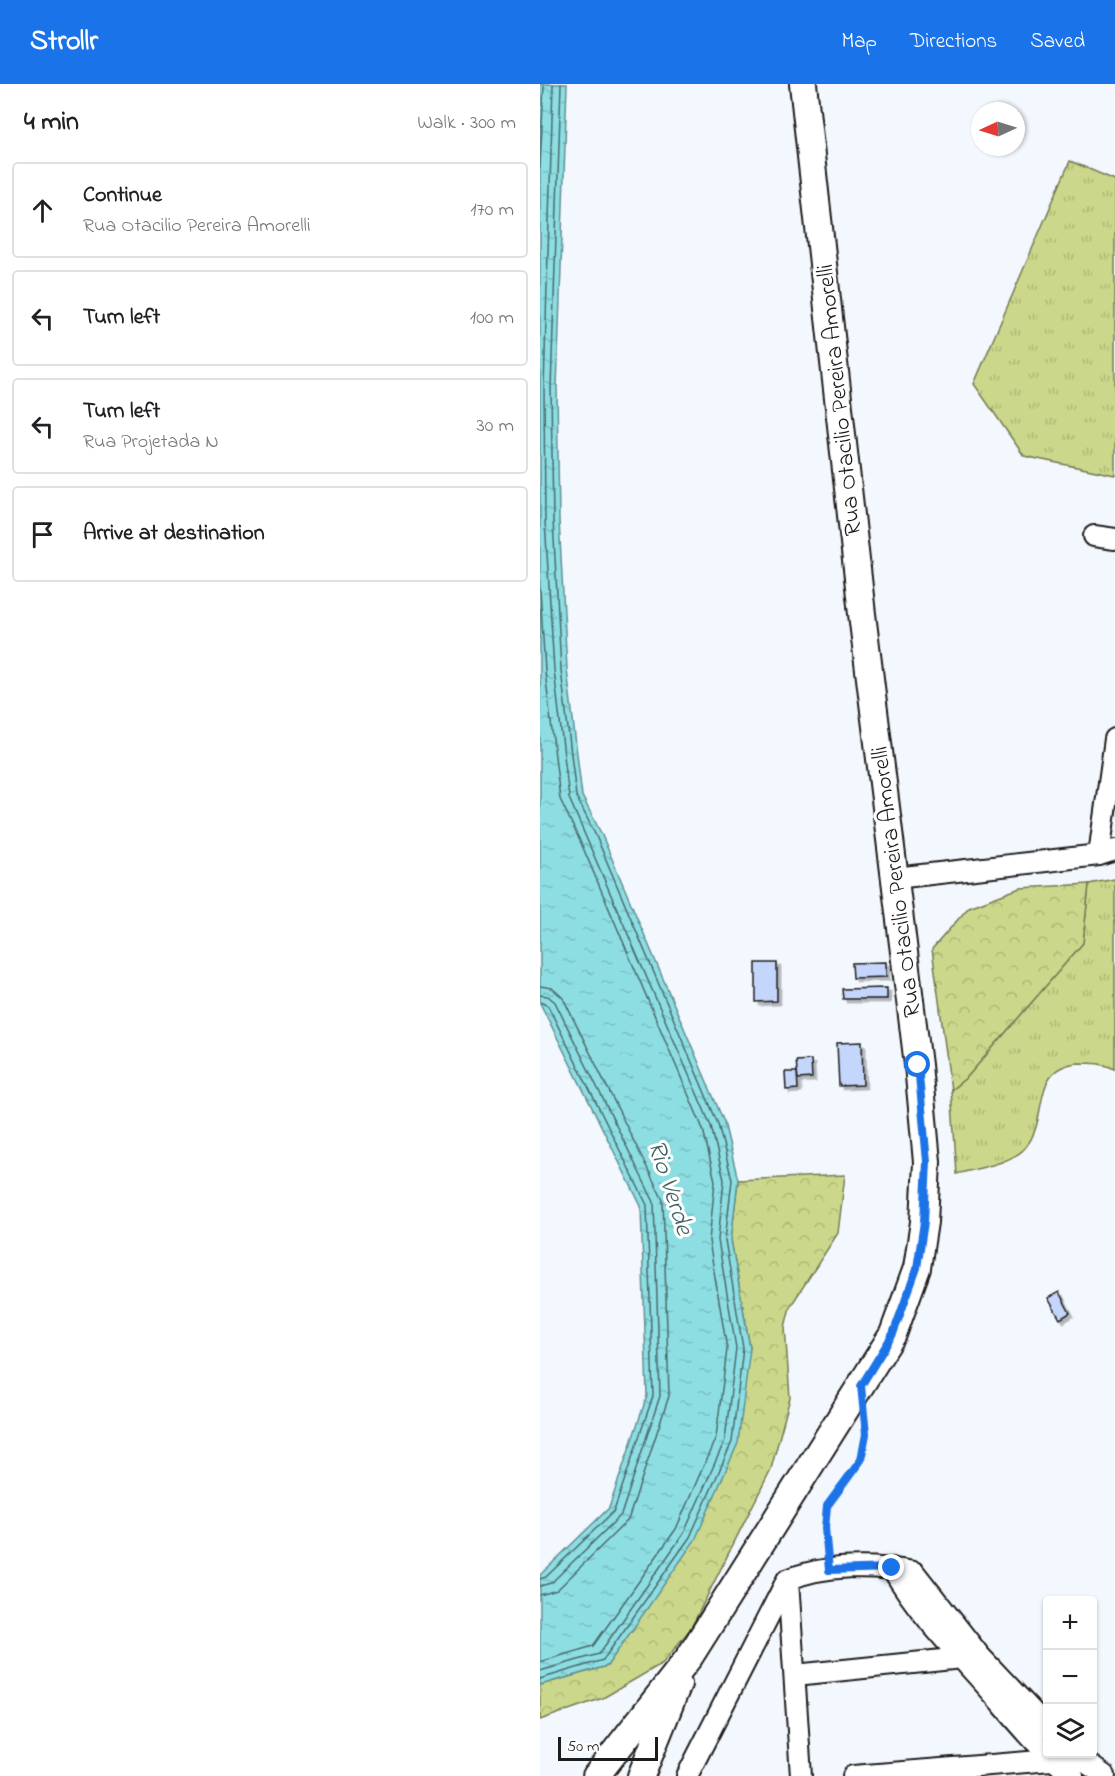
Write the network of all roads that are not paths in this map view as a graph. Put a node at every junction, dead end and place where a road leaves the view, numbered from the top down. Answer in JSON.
{"nodes":[{"id":1,"x":803,"y":84,"type":"edge"},
{"id":2,"x":1094,"y":536,"type":"dead end"},
{"id":3,"x":1115,"y":539,"type":"edge"},
{"id":4,"x":1115,"y":739,"type":"edge"},
{"id":5,"x":1107,"y":852,"type":"edge"},
{"id":6,"x":895,"y":878,"type":"junction"},
{"id":7,"x":788,"y":1580,"type":"junction"},
{"id":8,"x":690,"y":1656,"type":"junction"},
{"id":9,"x":971,"y":1657,"type":"junction"},
{"id":10,"x":795,"y":1675,"type":"junction"},
{"id":11,"x":1043,"y":1724,"type":"edge"},
{"id":12,"x":1043,"y":1740,"type":"edge"},
{"id":13,"x":1047,"y":1758,"type":"edge"},
{"id":14,"x":1059,"y":1758,"type":"edge"},
{"id":15,"x":1080,"y":1758,"type":"edge"},
{"id":16,"x":596,"y":1776,"type":"edge"},
{"id":17,"x":641,"y":1776,"type":"edge"},
{"id":18,"x":687,"y":1776,"type":"edge"},
{"id":19,"x":801,"y":1776,"type":"edge"},
{"id":20,"x":853,"y":1776,"type":"edge"},
{"id":21,"x":1073,"y":1776,"type":"edge"},
{"id":22,"x":1105,"y":1776,"type":"edge"}],
"edges":[{"from":1,"to":6,"type":"main road","name":"Rua Otacilio Pereira Amorelli"},
{"from":2,"to":3,"type":"street"},
{"from":4,"to":5,"type":"street"},
{"from":5,"to":6,"type":"street"},
{"from":6,"to":8,"type":"main road","name":"Rua Otacilio Pereira Amorelli"},
{"from":7,"to":9,"type":"street"},
{"from":7,"to":10,"type":"street"},
{"from":7,"to":18,"type":"street"},
{"from":8,"to":16,"type":"main road","name":"Rua Otacilio Pereira Amorelli"},
{"from":8,"to":17,"type":"main road","name":"Rua Otacilio Pereira Amorelli"},
{"from":9,"to":10,"type":"street"},
{"from":9,"to":11,"type":"street"},
{"from":9,"to":12,"type":"street"},
{"from":10,"to":19,"type":"street"},
{"from":13,"to":20,"type":"street"},
{"from":14,"to":21,"type":"street"},
{"from":15,"to":22,"type":"street"}]}
